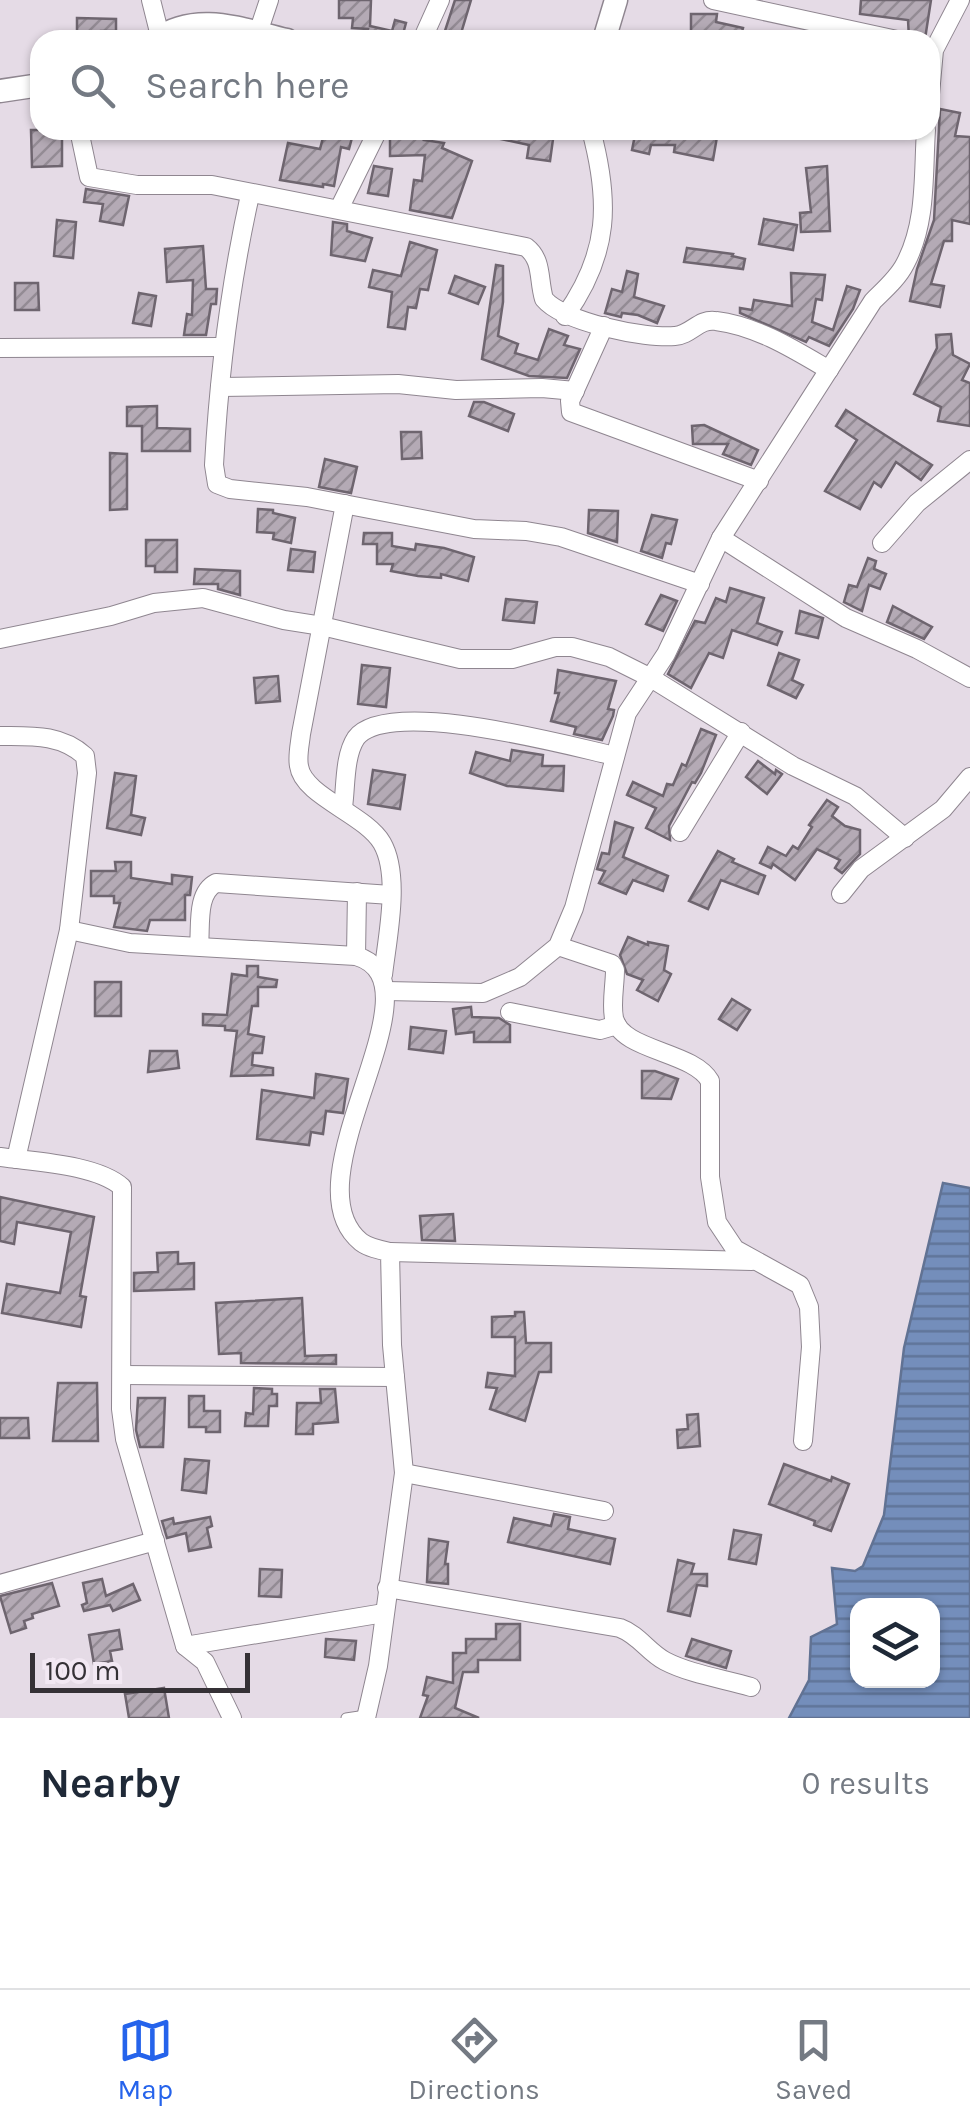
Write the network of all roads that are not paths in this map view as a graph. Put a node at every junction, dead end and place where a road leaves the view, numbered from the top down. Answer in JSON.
{"nodes":[{"id":1,"x":152,"y":0,"type":"edge"},
{"id":2,"x":269,"y":0,"type":"edge"},
{"id":3,"x":440,"y":0,"type":"edge"},
{"id":4,"x":616,"y":0,"type":"edge"},
{"id":5,"x":713,"y":0,"type":"edge"},
{"id":6,"x":960,"y":0,"type":"edge"},
{"id":7,"x":950,"y":20,"type":"junction"},
{"id":8,"x":970,"y":23,"type":"edge"},
{"id":9,"x":157,"y":30,"type":"edge"},
{"id":10,"x":176,"y":30,"type":"edge"},
{"id":11,"x":243,"y":30,"type":"edge"},
{"id":12,"x":259,"y":30,"type":"edge"},
{"id":13,"x":426,"y":30,"type":"edge"},
{"id":14,"x":607,"y":30,"type":"edge"},
{"id":15,"x":851,"y":30,"type":"edge"},
{"id":16,"x":940,"y":36,"type":"edge"},
{"id":17,"x":30,"y":86,"type":"edge"},
{"id":18,"x":0,"y":90,"type":"edge"},
{"id":19,"x":81,"y":140,"type":"edge"},
{"id":20,"x":373,"y":140,"type":"edge"},
{"id":21,"x":593,"y":140,"type":"edge"},
{"id":22,"x":926,"y":140,"type":"edge"},
{"id":23,"x":250,"y":195,"type":"junction"},
{"id":24,"x":340,"y":209,"type":"junction"},
{"id":25,"x":565,"y":316,"type":"junction"},
{"id":26,"x":604,"y":326,"type":"junction"},
{"id":27,"x":222,"y":347,"type":"junction"},
{"id":28,"x":0,"y":348,"type":"edge"},
{"id":29,"x":828,"y":370,"type":"junction"},
{"id":30,"x":220,"y":387,"type":"junction"},
{"id":31,"x":574,"y":392,"type":"junction"},
{"id":32,"x":970,"y":460,"type":"edge"},
{"id":33,"x":760,"y":482,"type":"junction"},
{"id":34,"x":345,"y":504,"type":"junction"},
{"id":35,"x":721,"y":538,"type":"junction"},
{"id":36,"x":882,"y":543,"type":"dead end"},
{"id":37,"x":700,"y":584,"type":"junction"},
{"id":38,"x":322,"y":626,"type":"junction"},
{"id":39,"x":0,"y":639,"type":"edge"},
{"id":40,"x":652,"y":678,"type":"junction"},
{"id":41,"x":970,"y":678,"type":"edge"},
{"id":42,"x":741,"y":732,"type":"junction"},
{"id":43,"x":0,"y":736,"type":"edge"},
{"id":44,"x":615,"y":756,"type":"junction"},
{"id":45,"x":970,"y":777,"type":"edge"},
{"id":46,"x":344,"y":807,"type":"junction"},
{"id":47,"x":680,"y":832,"type":"dead end"},
{"id":48,"x":906,"y":838,"type":"junction"},
{"id":49,"x":357,"y":892,"type":"junction"},
{"id":50,"x":840,"y":894,"type":"dead end"},
{"id":51,"x":391,"y":895,"type":"junction"},
{"id":52,"x":69,"y":930,"type":"junction"},
{"id":53,"x":199,"y":946,"type":"junction"},
{"id":54,"x":558,"y":946,"type":"junction"},
{"id":55,"x":356,"y":956,"type":"junction"},
{"id":56,"x":384,"y":983,"type":"junction"},
{"id":57,"x":510,"y":1012,"type":"dead end"},
{"id":58,"x":617,"y":1025,"type":"junction"},
{"id":59,"x":8,"y":1158,"type":"edge"},
{"id":60,"x":390,"y":1252,"type":"junction"},
{"id":61,"x":758,"y":1260,"type":"junction"},
{"id":62,"x":122,"y":1375,"type":"junction"},
{"id":63,"x":395,"y":1377,"type":"junction"},
{"id":64,"x":803,"y":1441,"type":"dead end"},
{"id":65,"x":404,"y":1473,"type":"junction"},
{"id":66,"x":604,"y":1512,"type":"dead end"},
{"id":67,"x":155,"y":1541,"type":"junction"},
{"id":68,"x":0,"y":1584,"type":"edge"},
{"id":69,"x":387,"y":1588,"type":"junction"},
{"id":70,"x":384,"y":1613,"type":"junction"},
{"id":71,"x":184,"y":1646,"type":"junction"},
{"id":72,"x":751,"y":1687,"type":"dead end"},
{"id":73,"x":366,"y":1716,"type":"edge"},
{"id":74,"x":232,"y":1718,"type":"edge"},
{"id":75,"x":346,"y":1718,"type":"edge"}],
"edges":[{"from":1,"to":9,"type":"street"},
{"from":2,"to":12,"type":"street"},
{"from":3,"to":13,"type":"street"},
{"from":4,"to":14,"type":"street"},
{"from":5,"to":15,"type":"street"},
{"from":6,"to":7,"type":"street"},
{"from":7,"to":8,"type":"street"},
{"from":7,"to":16,"type":"street"},
{"from":10,"to":11,"type":"street"},
{"from":17,"to":18,"type":"street"},
{"from":19,"to":23,"type":"street"},
{"from":20,"to":24,"type":"street"},
{"from":21,"to":25,"type":"street"},
{"from":22,"to":29,"type":"street"},
{"from":23,"to":24,"type":"street"},
{"from":23,"to":27,"type":"street"},
{"from":24,"to":25,"type":"street"},
{"from":25,"to":26,"type":"street"},
{"from":26,"to":29,"type":"street"},
{"from":26,"to":31,"type":"street"},
{"from":27,"to":28,"type":"street"},
{"from":27,"to":30,"type":"street"},
{"from":29,"to":33,"type":"street"},
{"from":30,"to":31,"type":"street"},
{"from":30,"to":34,"type":"street"},
{"from":31,"to":33,"type":"street"},
{"from":32,"to":36,"type":"street"},
{"from":33,"to":35,"type":"street"},
{"from":34,"to":37,"type":"street"},
{"from":34,"to":38,"type":"street"},
{"from":35,"to":37,"type":"street"},
{"from":35,"to":41,"type":"street"},
{"from":37,"to":40,"type":"street"},
{"from":38,"to":39,"type":"street"},
{"from":38,"to":40,"type":"street"},
{"from":38,"to":46,"type":"street"},
{"from":40,"to":42,"type":"street"},
{"from":40,"to":44,"type":"street"},
{"from":42,"to":47,"type":"street"},
{"from":42,"to":48,"type":"street"},
{"from":43,"to":52,"type":"street"},
{"from":44,"to":46,"type":"street"},
{"from":44,"to":54,"type":"street"},
{"from":45,"to":48,"type":"street"},
{"from":46,"to":51,"type":"street"},
{"from":48,"to":50,"type":"street"},
{"from":49,"to":51,"type":"street"},
{"from":49,"to":53,"type":"street"},
{"from":49,"to":55,"type":"street"},
{"from":51,"to":56,"type":"street"},
{"from":52,"to":53,"type":"street"},
{"from":52,"to":59,"type":"street"},
{"from":53,"to":55,"type":"street"},
{"from":54,"to":56,"type":"street"},
{"from":54,"to":58,"type":"street"},
{"from":55,"to":56,"type":"street"},
{"from":56,"to":60,"type":"street"},
{"from":57,"to":58,"type":"street"},
{"from":58,"to":61,"type":"street"},
{"from":59,"to":62,"type":"street"},
{"from":60,"to":61,"type":"street"},
{"from":60,"to":63,"type":"street"},
{"from":61,"to":64,"type":"street"},
{"from":62,"to":63,"type":"street"},
{"from":62,"to":67,"type":"street"},
{"from":63,"to":65,"type":"street"},
{"from":65,"to":66,"type":"street"},
{"from":65,"to":69,"type":"street"},
{"from":67,"to":68,"type":"street"},
{"from":67,"to":71,"type":"street"},
{"from":69,"to":70,"type":"street"},
{"from":69,"to":72,"type":"street"},
{"from":70,"to":71,"type":"street"},
{"from":70,"to":73,"type":"street"},
{"from":71,"to":74,"type":"street"},
{"from":73,"to":75,"type":"lane"}]}
